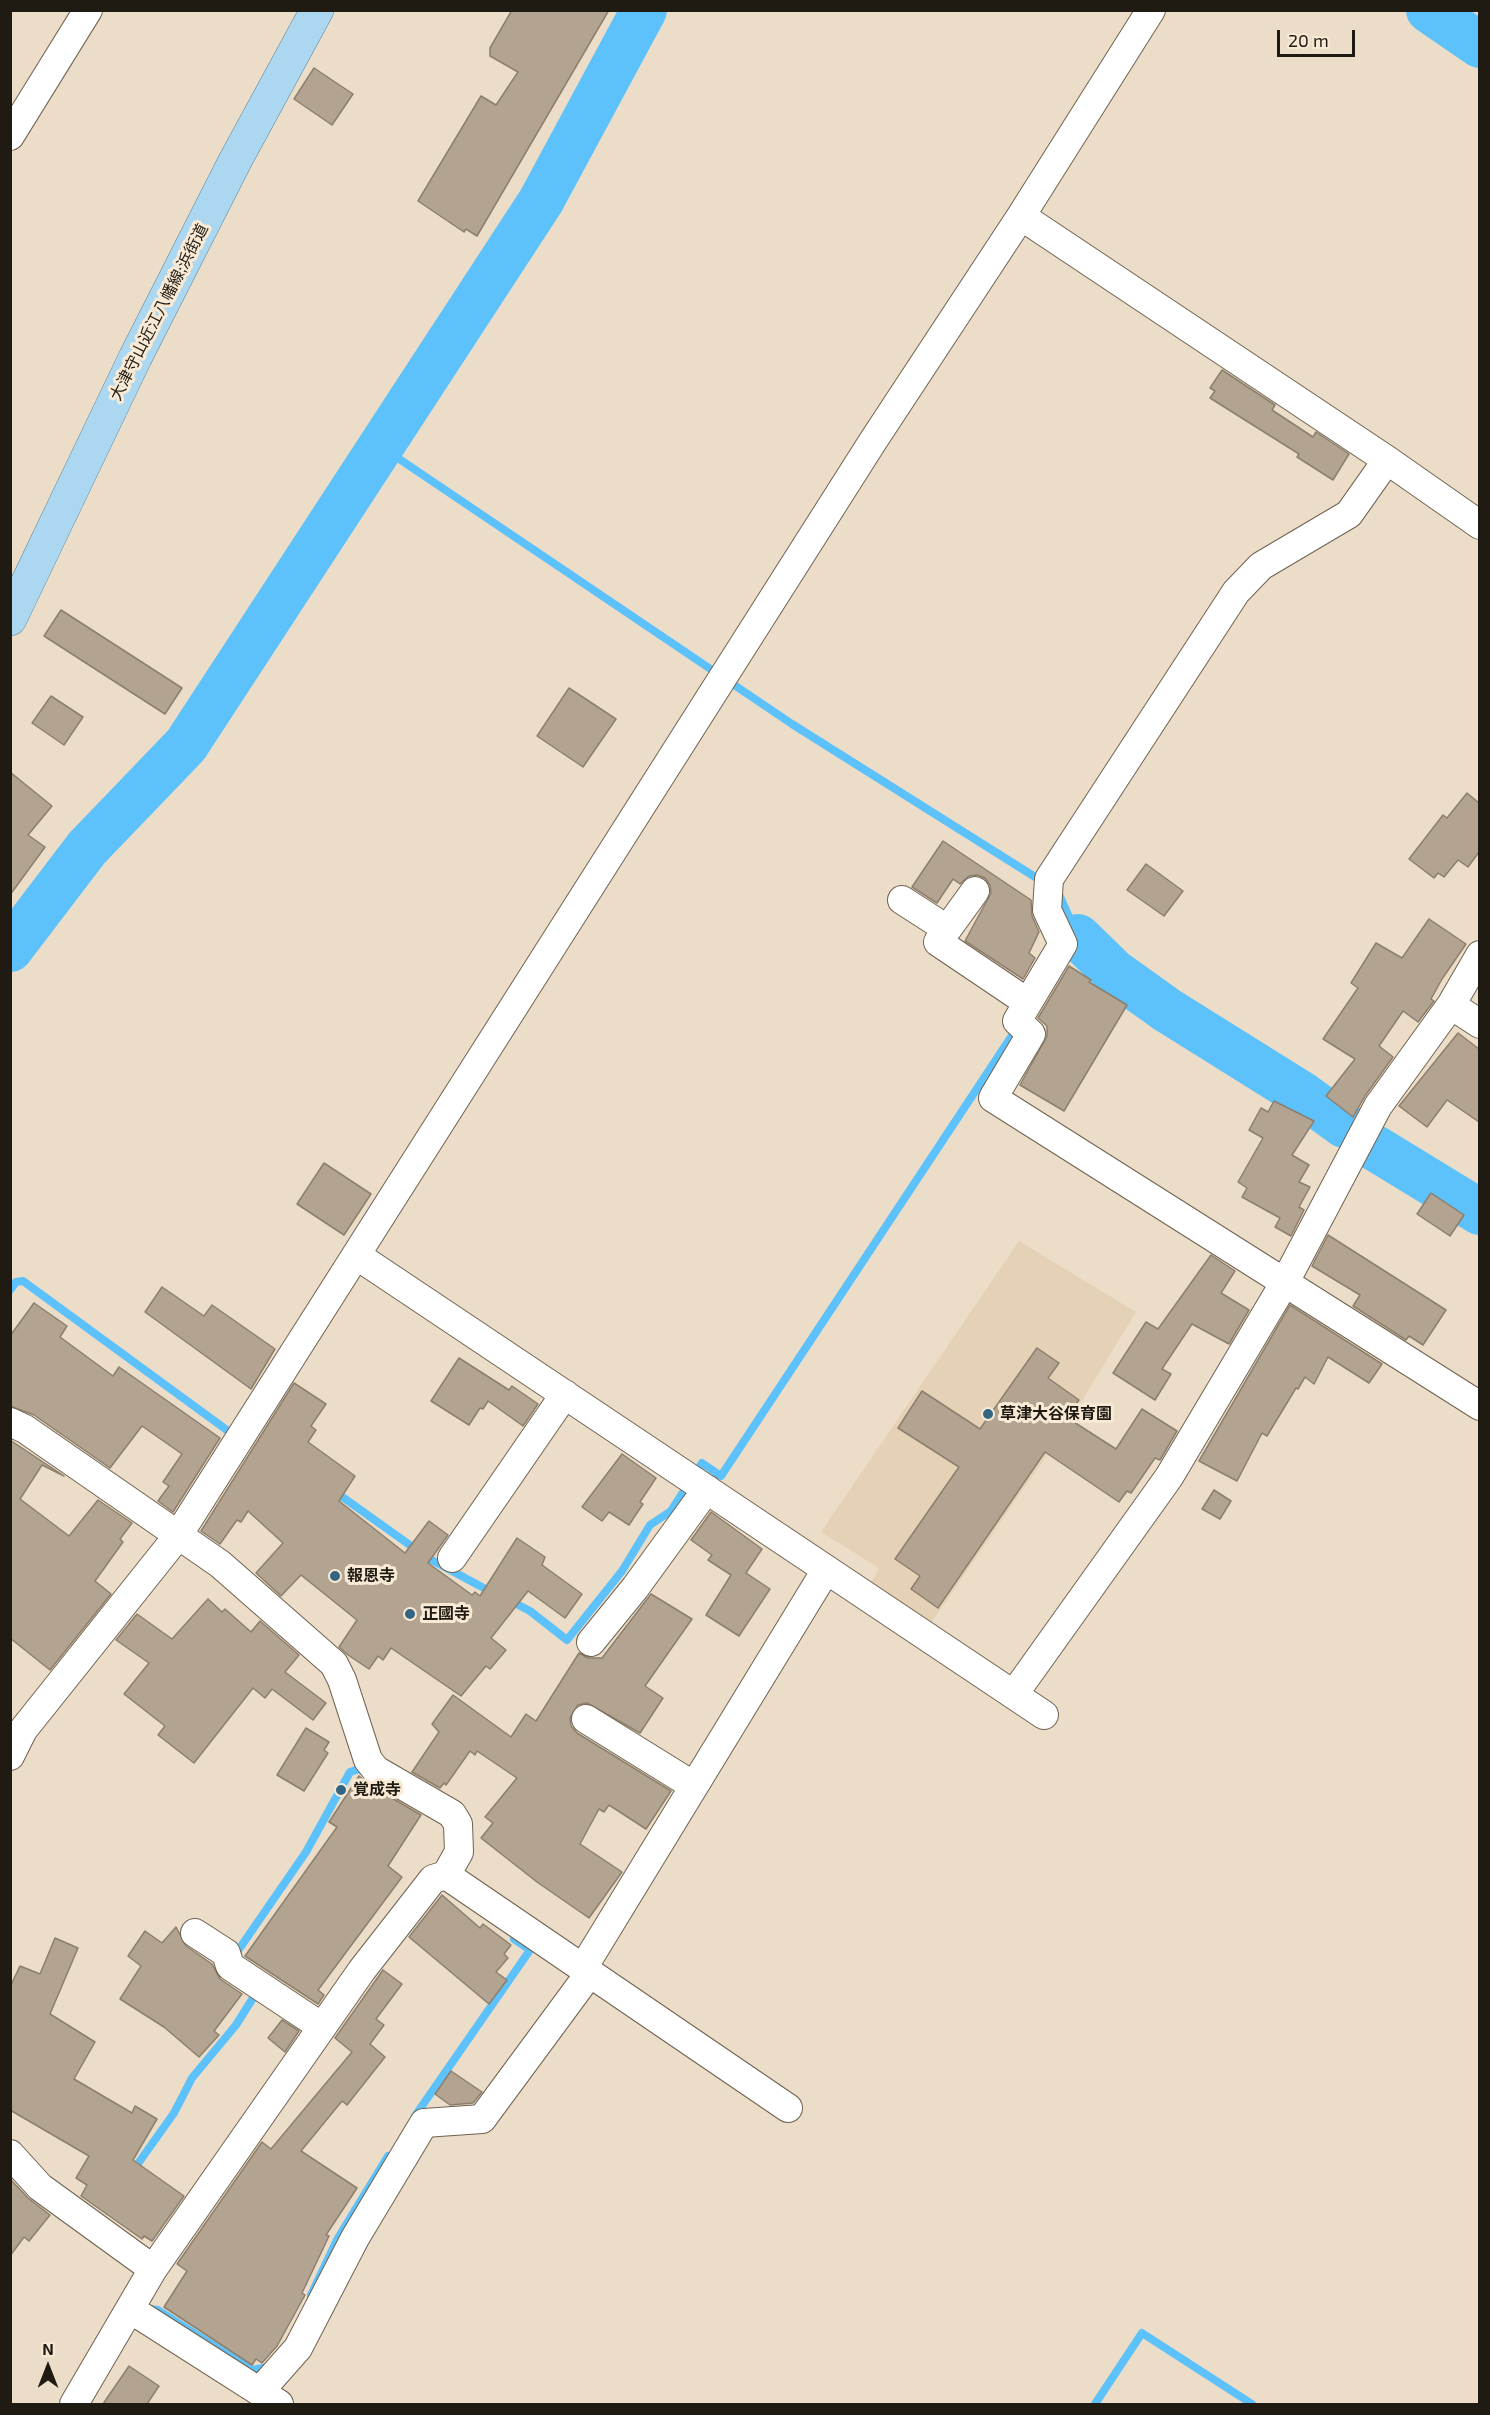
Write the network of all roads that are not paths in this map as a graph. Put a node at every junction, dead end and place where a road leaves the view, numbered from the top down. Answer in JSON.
{"nodes":[{"id":1,"x":88,"y":10,"type":"edge"},
{"id":2,"x":317,"y":10,"type":"edge"},
{"id":3,"x":1151,"y":10,"type":"edge"},
{"id":4,"x":10,"y":136,"type":"edge"},
{"id":5,"x":1021,"y":216,"type":"junction"},
{"id":6,"x":1387,"y":460,"type":"junction"},
{"id":7,"x":1479,"y":525,"type":"edge"},
{"id":8,"x":10,"y":619,"type":"edge"},
{"id":9,"x":975,"y":891,"type":"dead end"},
{"id":10,"x":902,"y":900,"type":"dead end"},
{"id":11,"x":947,"y":929,"type":"junction"},
{"id":12,"x":1479,"y":955,"type":"edge"},
{"id":13,"x":1027,"y":1002,"type":"junction"},
{"id":14,"x":1450,"y":1005,"type":"junction"},
{"id":15,"x":1479,"y":1024,"type":"edge"},
{"id":16,"x":356,"y":1255,"type":"junction"},
{"id":17,"x":1285,"y":1282,"type":"junction"},
{"id":18,"x":565,"y":1394,"type":"junction"},
{"id":19,"x":1479,"y":1406,"type":"edge"},
{"id":20,"x":10,"y":1422,"type":"edge"},
{"id":21,"x":707,"y":1489,"type":"junction"},
{"id":22,"x":177,"y":1537,"type":"junction"},
{"id":23,"x":452,"y":1558,"type":"dead end"},
{"id":24,"x":826,"y":1570,"type":"junction"},
{"id":25,"x":591,"y":1642,"type":"dead end"},
{"id":26,"x":1014,"y":1694,"type":"junction"},
{"id":27,"x":1044,"y":1715,"type":"dead end"},
{"id":28,"x":586,"y":1719,"type":"dead end"},
{"id":29,"x":10,"y":1756,"type":"edge"},
{"id":30,"x":694,"y":1786,"type":"junction"},
{"id":31,"x":446,"y":1875,"type":"junction"},
{"id":32,"x":195,"y":1933,"type":"dead end"},
{"id":33,"x":586,"y":1971,"type":"junction"},
{"id":34,"x":322,"y":2027,"type":"junction"},
{"id":35,"x":788,"y":2108,"type":"dead end"},
{"id":36,"x":10,"y":2154,"type":"edge"},
{"id":37,"x":153,"y":2269,"type":"junction"},
{"id":38,"x":139,"y":2315,"type":"junction"},
{"id":39,"x":269,"y":2398,"type":"edge"},
{"id":40,"x":74,"y":2404,"type":"edge"}],
"edges":[{"from":1,"to":4,"type":"street"},
{"from":2,"to":8,"type":"main road","name":"大津守山近江八幡線;浜街道"},
{"from":3,"to":5,"type":"street"},
{"from":5,"to":6,"type":"street"},
{"from":5,"to":16,"type":"street"},
{"from":6,"to":7,"type":"street"},
{"from":6,"to":13,"type":"street"},
{"from":9,"to":11,"type":"street"},
{"from":10,"to":11,"type":"street"},
{"from":11,"to":13,"type":"street"},
{"from":12,"to":14,"type":"street"},
{"from":13,"to":17,"type":"street"},
{"from":14,"to":15,"type":"street"},
{"from":14,"to":17,"type":"street"},
{"from":16,"to":18,"type":"street"},
{"from":16,"to":22,"type":"street"},
{"from":17,"to":19,"type":"street"},
{"from":17,"to":26,"type":"street"},
{"from":18,"to":21,"type":"street"},
{"from":18,"to":23,"type":"street"},
{"from":20,"to":22,"type":"street"},
{"from":21,"to":24,"type":"street"},
{"from":21,"to":25,"type":"street"},
{"from":22,"to":29,"type":"street"},
{"from":22,"to":31,"type":"street"},
{"from":24,"to":26,"type":"street"},
{"from":24,"to":30,"type":"street"},
{"from":26,"to":27,"type":"street"},
{"from":28,"to":30,"type":"street"},
{"from":30,"to":33,"type":"street"},
{"from":31,"to":33,"type":"street"},
{"from":31,"to":34,"type":"street"},
{"from":32,"to":34,"type":"street"},
{"from":33,"to":35,"type":"street"},
{"from":33,"to":39,"type":"street"},
{"from":34,"to":37,"type":"street"},
{"from":36,"to":37,"type":"street"},
{"from":37,"to":38,"type":"street"},
{"from":38,"to":39,"type":"street"},
{"from":38,"to":40,"type":"street"}]}
